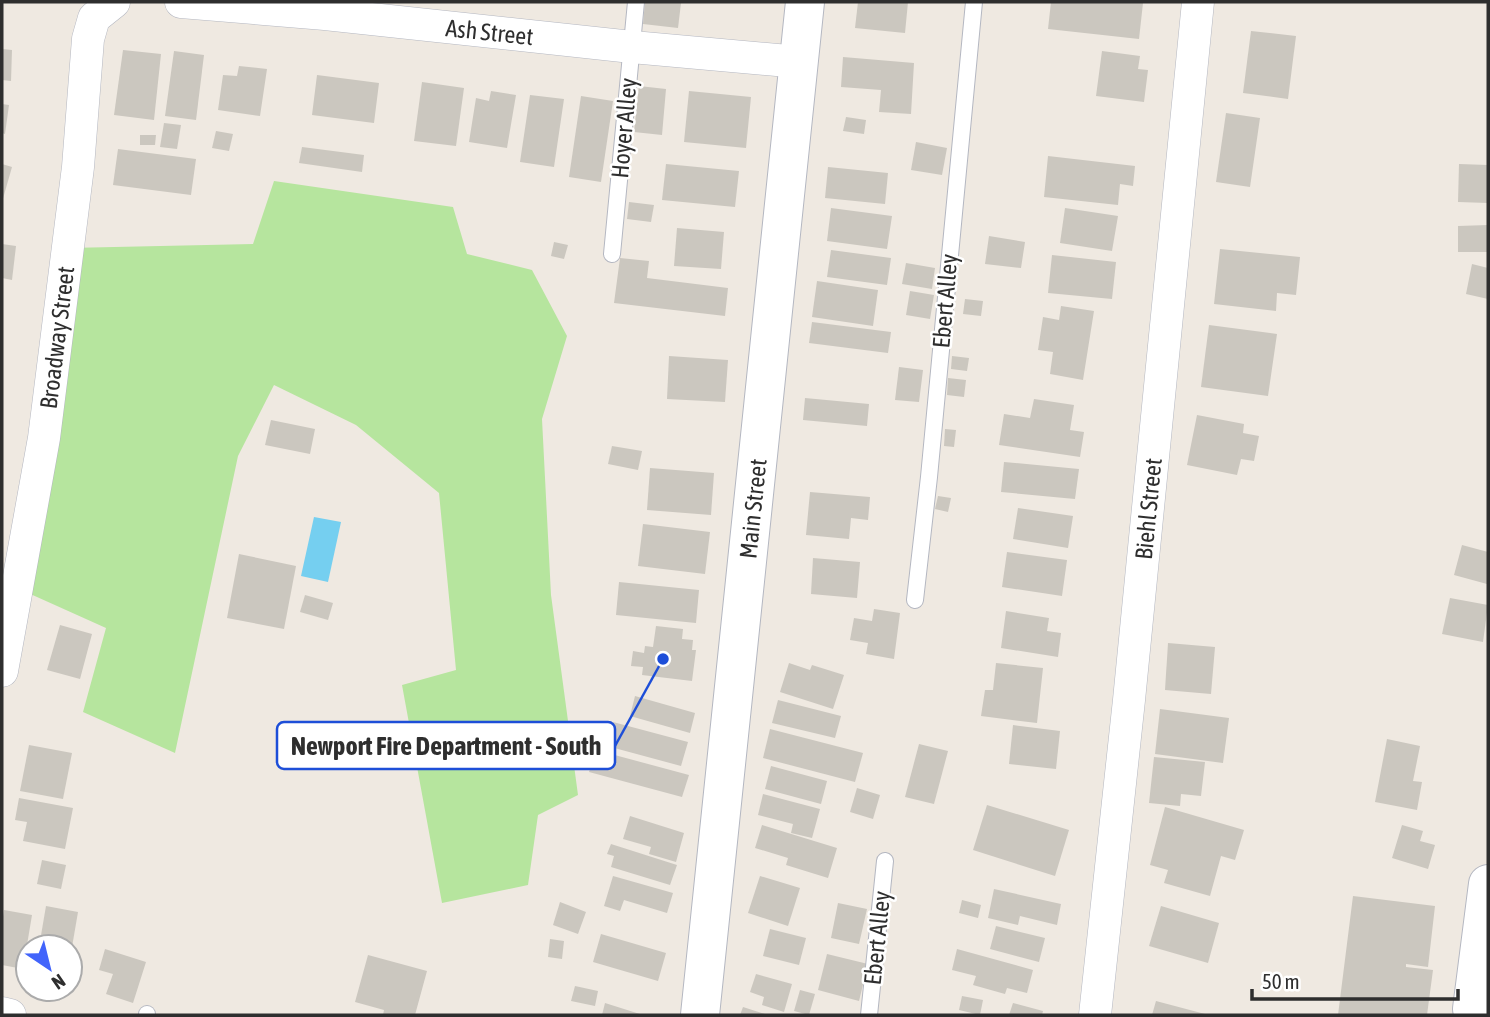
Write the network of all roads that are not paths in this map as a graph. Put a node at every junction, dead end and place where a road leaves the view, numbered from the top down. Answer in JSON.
{"nodes":[{"id":1,"x":181,"y":2,"type":"edge"},
{"id":2,"x":636,"y":2,"type":"edge"},
{"id":3,"x":805,"y":2,"type":"edge"},
{"id":4,"x":974,"y":2,"type":"edge"},
{"id":5,"x":1198,"y":2,"type":"edge"},
{"id":6,"x":110,"y":4,"type":"edge"},
{"id":7,"x":632,"y":47,"type":"junction"},
{"id":8,"x":799,"y":62,"type":"junction"},
{"id":9,"x":612,"y":254,"type":"dead end"},
{"id":10,"x":915,"y":600,"type":"dead end"},
{"id":11,"x":2,"y":671,"type":"edge"},
{"id":12,"x":885,"y":861,"type":"dead end"},
{"id":13,"x":1488,"y":884,"type":"edge"},
{"id":14,"x":1478,"y":1012,"type":"edge"},
{"id":15,"x":2,"y":1013,"type":"edge"},
{"id":16,"x":10,"y":1015,"type":"edge"},
{"id":17,"x":700,"y":1015,"type":"edge"},
{"id":18,"x":869,"y":1015,"type":"edge"},
{"id":19,"x":1095,"y":1015,"type":"edge"}],
"edges":[{"from":1,"to":7,"type":"street","name":"Ash Street"},
{"from":2,"to":7,"type":"lane","name":"Hoyer Alley"},
{"from":3,"to":8,"type":"street","name":"Main Street"},
{"from":4,"to":10,"type":"lane","name":"Ebert Alley"},
{"from":5,"to":19,"type":"street","name":"Biehl Street"},
{"from":6,"to":11,"type":"street","name":"Broadway Street"},
{"from":7,"to":8,"type":"street","name":"Ash Street"},
{"from":7,"to":9,"type":"lane","name":"Hoyer Alley"},
{"from":8,"to":17,"type":"street","name":"Main Street"},
{"from":12,"to":18,"type":"lane","name":"Ebert Alley"},
{"from":13,"to":14,"type":"street"},
{"from":15,"to":16,"type":"street"}]}
